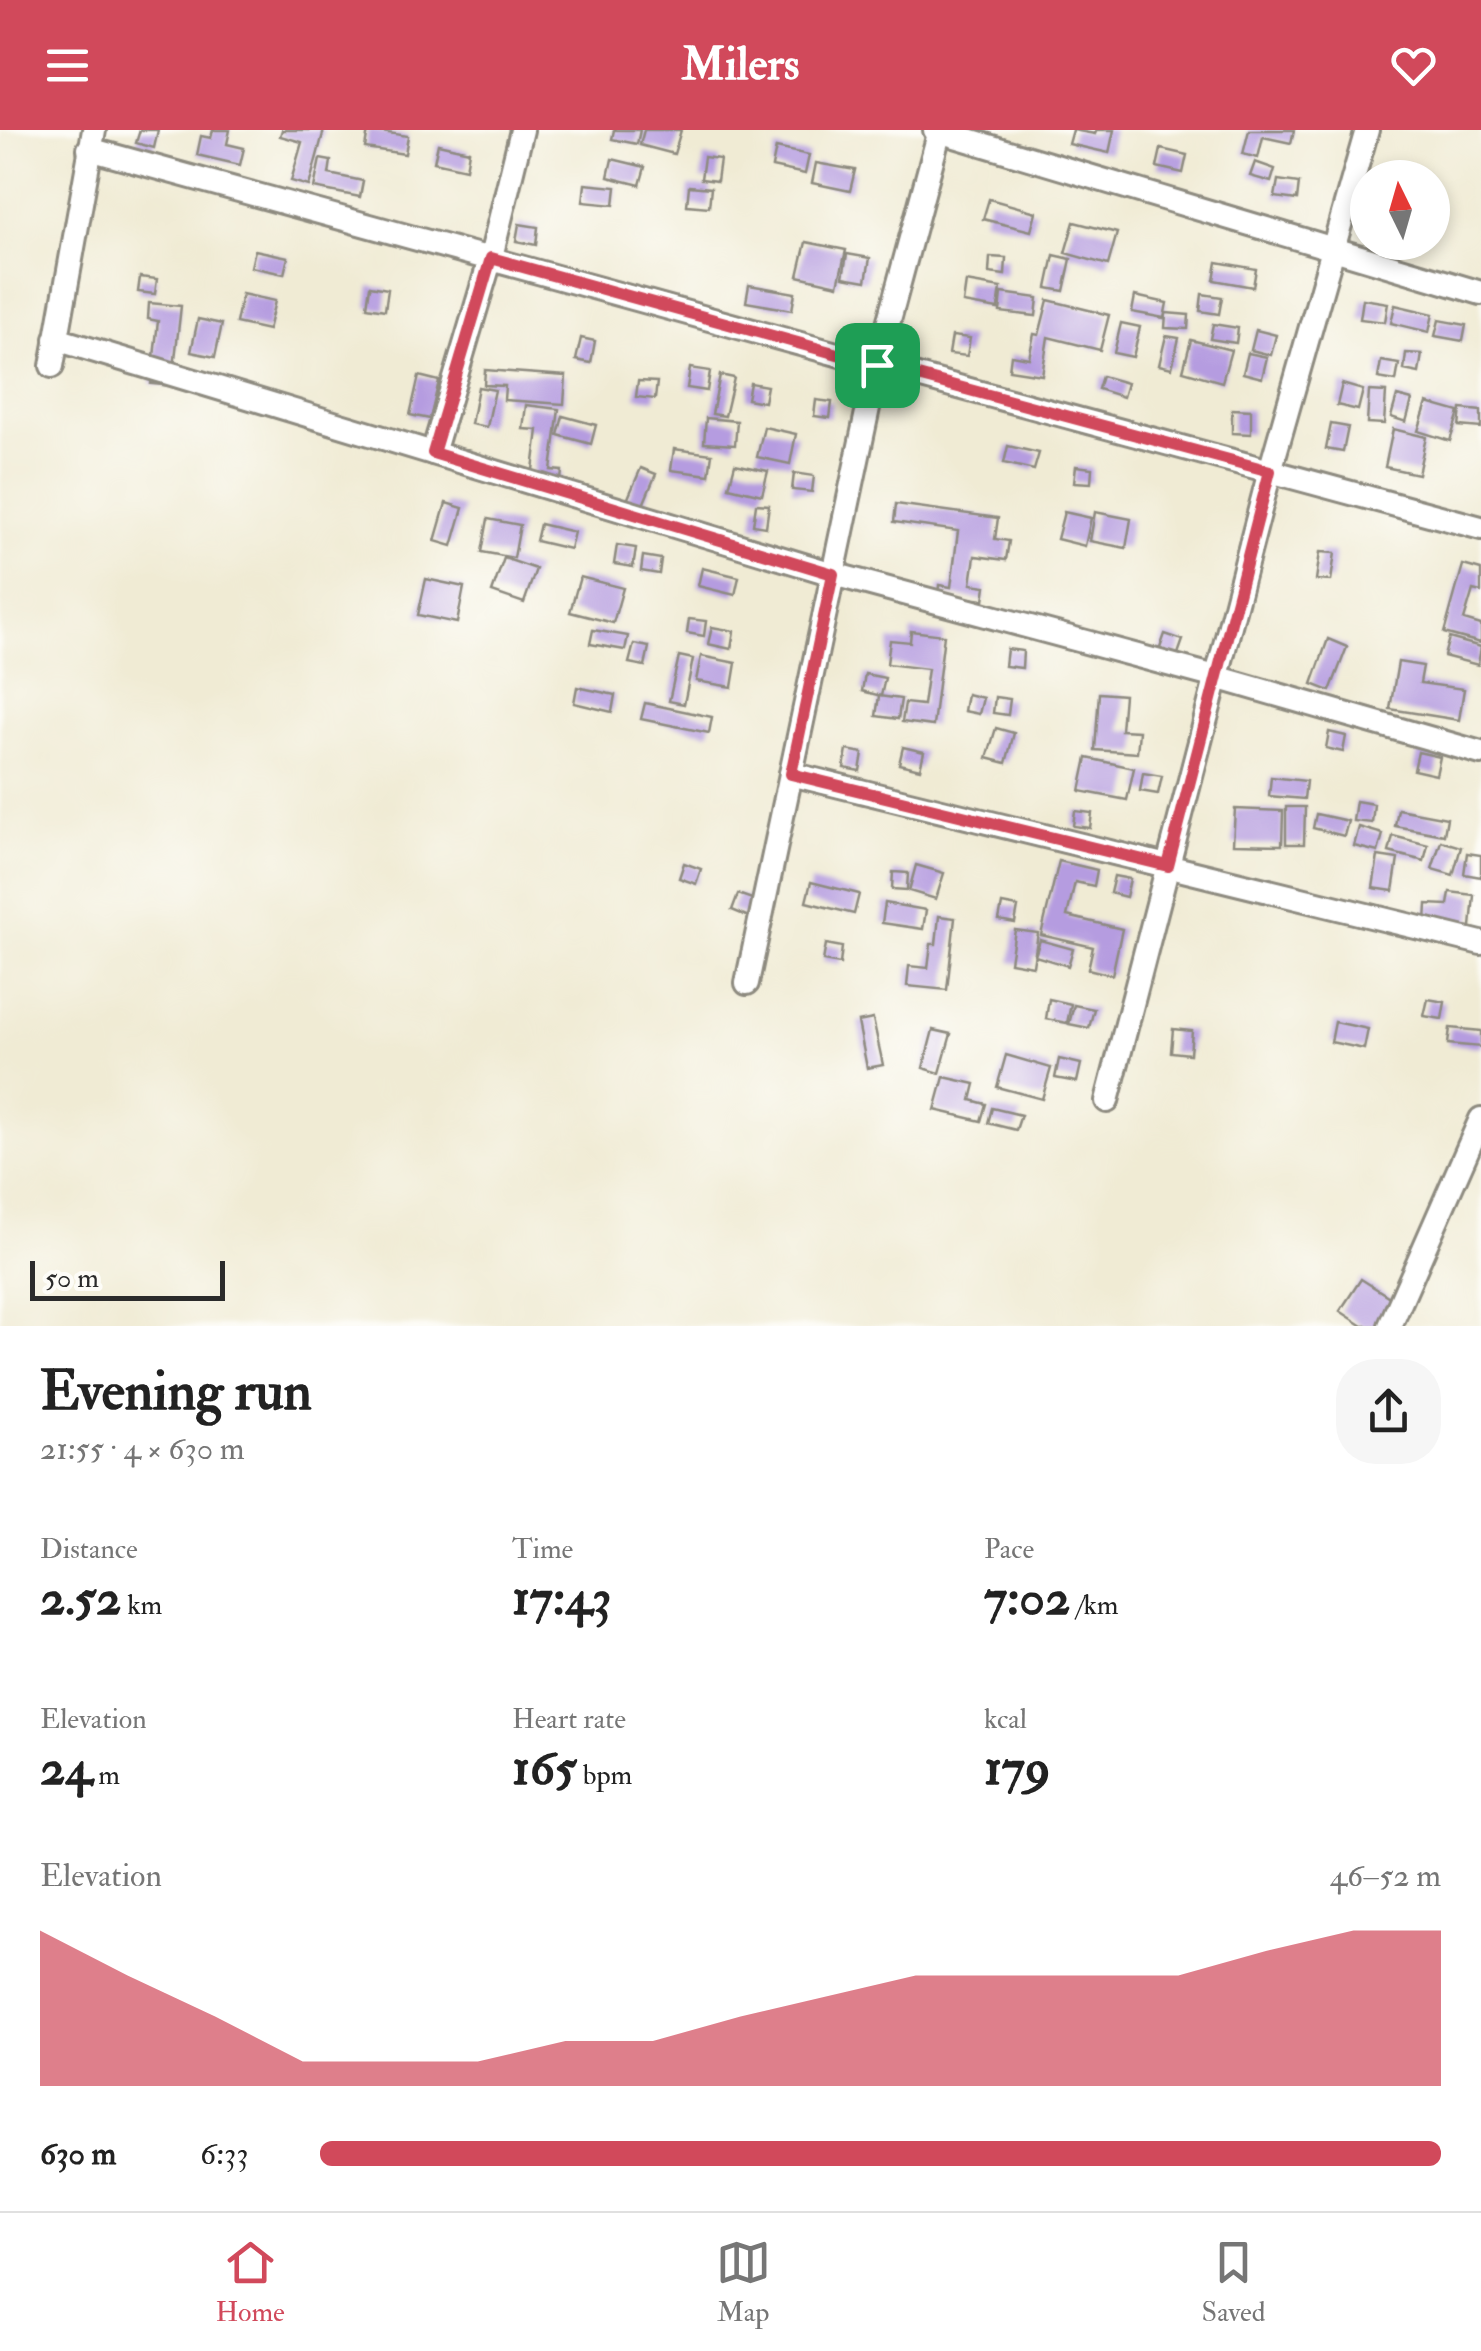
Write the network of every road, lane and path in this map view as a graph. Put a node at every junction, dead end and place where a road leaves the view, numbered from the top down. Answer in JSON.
{"nodes":[{"id":1,"x":522,"y":130,"type":"edge"},
{"id":2,"x":938,"y":130,"type":"edge"},
{"id":3,"x":1367,"y":130,"type":"edge"},
{"id":4,"x":92,"y":139,"type":"edge"},
{"id":5,"x":1333,"y":250,"type":"junction"},
{"id":6,"x":491,"y":258,"type":"junction"},
{"id":7,"x":1481,"y":293,"type":"edge"},
{"id":8,"x":56,"y":339,"type":"junction"},
{"id":9,"x":877,"y":365,"type":"junction"},
{"id":10,"x":52,"y":366,"type":"dead end"},
{"id":11,"x":433,"y":453,"type":"junction"},
{"id":12,"x":1270,"y":471,"type":"junction"},
{"id":13,"x":1481,"y":528,"type":"edge"},
{"id":14,"x":833,"y":574,"type":"junction"},
{"id":15,"x":1216,"y":677,"type":"junction"},
{"id":16,"x":1481,"y":753,"type":"edge"},
{"id":17,"x":791,"y":774,"type":"junction"},
{"id":18,"x":1168,"y":866,"type":"junction"},
{"id":19,"x":1481,"y":942,"type":"edge"},
{"id":20,"x":747,"y":983,"type":"dead end"},
{"id":21,"x":1106,"y":1100,"type":"dead end"},
{"id":22,"x":1481,"y":1119,"type":"edge"},
{"id":23,"x":1390,"y":1326,"type":"edge"}],
"edges":[{"from":1,"to":6,"type":"street"},
{"from":2,"to":5,"type":"street"},
{"from":2,"to":9,"type":"street"},
{"from":3,"to":5,"type":"street"},
{"from":4,"to":6,"type":"street"},
{"from":4,"to":8,"type":"street"},
{"from":5,"to":7,"type":"street"},
{"from":5,"to":12,"type":"street"},
{"from":6,"to":9,"type":"street"},
{"from":6,"to":11,"type":"street"},
{"from":8,"to":10,"type":"street"},
{"from":8,"to":11,"type":"street"},
{"from":9,"to":12,"type":"street"},
{"from":9,"to":14,"type":"street"},
{"from":11,"to":14,"type":"street"},
{"from":12,"to":13,"type":"street"},
{"from":12,"to":15,"type":"street"},
{"from":14,"to":15,"type":"street"},
{"from":14,"to":17,"type":"street"},
{"from":15,"to":16,"type":"street"},
{"from":15,"to":18,"type":"street"},
{"from":17,"to":18,"type":"street"},
{"from":17,"to":20,"type":"street"},
{"from":18,"to":19,"type":"street"},
{"from":18,"to":21,"type":"street"},
{"from":22,"to":23,"type":"street"}]}
